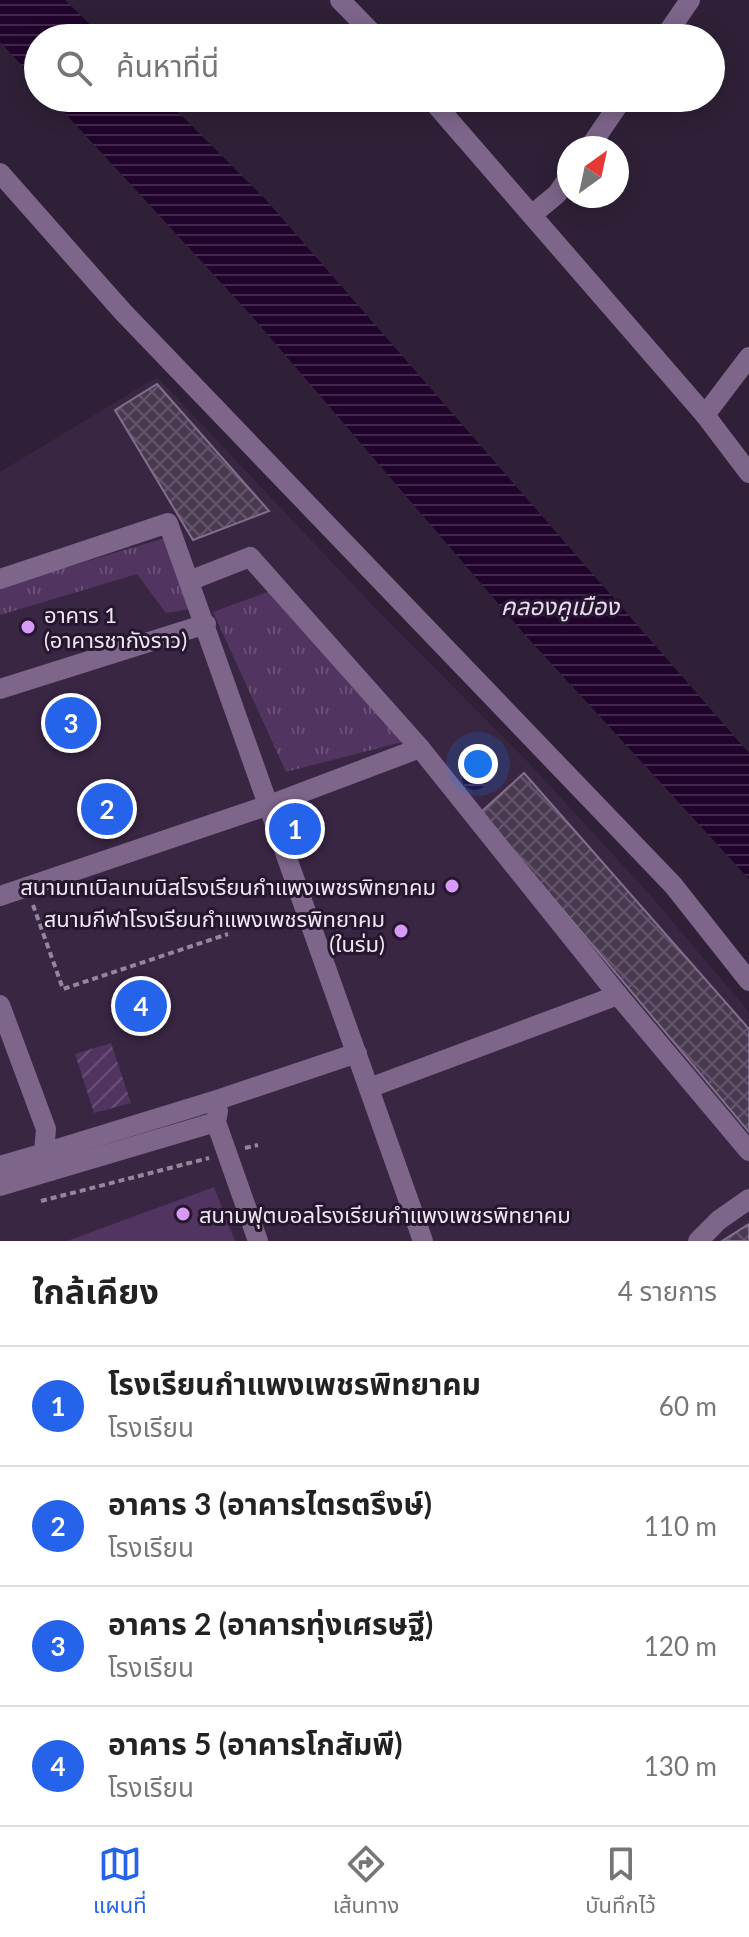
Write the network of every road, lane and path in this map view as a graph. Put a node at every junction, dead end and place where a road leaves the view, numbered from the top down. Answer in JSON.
{"nodes":[{"id":1,"x":340,"y":0,"type":"edge"},
{"id":2,"x":690,"y":0,"type":"edge"},
{"id":3,"x":363,"y":24,"type":"edge"},
{"id":4,"x":674,"y":24,"type":"edge"},
{"id":5,"x":442,"y":112,"type":"edge"},
{"id":6,"x":613,"y":112,"type":"edge"},
{"id":7,"x":597,"y":136,"type":"edge"},
{"id":8,"x":0,"y":173,"type":"edge"},
{"id":9,"x":557,"y":194,"type":"edge"},
{"id":10,"x":533,"y":214,"type":"junction"},
{"id":11,"x":749,"y":357,"type":"edge"},
{"id":12,"x":705,"y":415,"type":"junction"},
{"id":13,"x":749,"y":473,"type":"edge"},
{"id":14,"x":0,"y":579,"type":"edge"},
{"id":15,"x":189,"y":581,"type":"junction"},
{"id":16,"x":206,"y":624,"type":"junction"},
{"id":17,"x":0,"y":689,"type":"edge"},
{"id":18,"x":420,"y":748,"type":"junction"},
{"id":19,"x":269,"y":805,"type":"junction"},
{"id":20,"x":0,"y":896,"type":"edge"},
{"id":21,"x":32,"y":902,"type":"dead end"},
{"id":22,"x":228,"y":934,"type":"dead end"},
{"id":23,"x":749,"y":981,"type":"edge"},
{"id":24,"x":618,"y":995,"type":"junction"},
{"id":25,"x":0,"y":1005,"type":"edge"},
{"id":26,"x":357,"y":1053,"type":"junction"},
{"id":27,"x":369,"y":1088,"type":"junction"},
{"id":28,"x":220,"y":1099,"type":"junction"},
{"id":29,"x":216,"y":1122,"type":"junction"},
{"id":30,"x":258,"y":1145,"type":"dead end"},
{"id":31,"x":243,"y":1149,"type":"dead end"},
{"id":32,"x":749,"y":1151,"type":"edge"},
{"id":33,"x":212,"y":1157,"type":"dead end"},
{"id":34,"x":47,"y":1162,"type":"junction"},
{"id":35,"x":0,"y":1166,"type":"edge"},
{"id":36,"x":0,"y":1186,"type":"edge"},
{"id":37,"x":749,"y":1199,"type":"edge"},
{"id":38,"x":41,"y":1201,"type":"dead end"},
{"id":39,"x":258,"y":1241,"type":"edge"},
{"id":40,"x":423,"y":1241,"type":"edge"},
{"id":41,"x":698,"y":1241,"type":"edge"}],
"edges":[{"from":1,"to":3,"type":"street"},
{"from":2,"to":4,"type":"street"},
{"from":5,"to":10,"type":"street"},
{"from":6,"to":7,"type":"street"},
{"from":8,"to":23,"type":"street"},
{"from":9,"to":10,"type":"street"},
{"from":10,"to":12,"type":"street"},
{"from":11,"to":12,"type":"street"},
{"from":12,"to":13,"type":"street"},
{"from":14,"to":15,"type":"street"},
{"from":15,"to":16,"type":"street"},
{"from":15,"to":18,"type":"street"},
{"from":16,"to":17,"type":"street"},
{"from":16,"to":19,"type":"street"},
{"from":18,"to":19,"type":"street"},
{"from":18,"to":24,"type":"street"},
{"from":19,"to":20,"type":"street"},
{"from":19,"to":26,"type":"street"},
{"from":21,"to":22,"type":"path"},
{"from":24,"to":27,"type":"street"},
{"from":24,"to":32,"type":"street"},
{"from":25,"to":34,"type":"street"},
{"from":26,"to":27,"type":"street"},
{"from":26,"to":28,"type":"street"},
{"from":27,"to":40,"type":"street"},
{"from":28,"to":29,"type":"street"},
{"from":28,"to":34,"type":"street"},
{"from":29,"to":34,"type":"street"},
{"from":29,"to":39,"type":"street"},
{"from":30,"to":31,"type":"path"},
{"from":33,"to":38,"type":"path"},
{"from":34,"to":35,"type":"street"},
{"from":34,"to":36,"type":"street"},
{"from":37,"to":41,"type":"street"}]}
